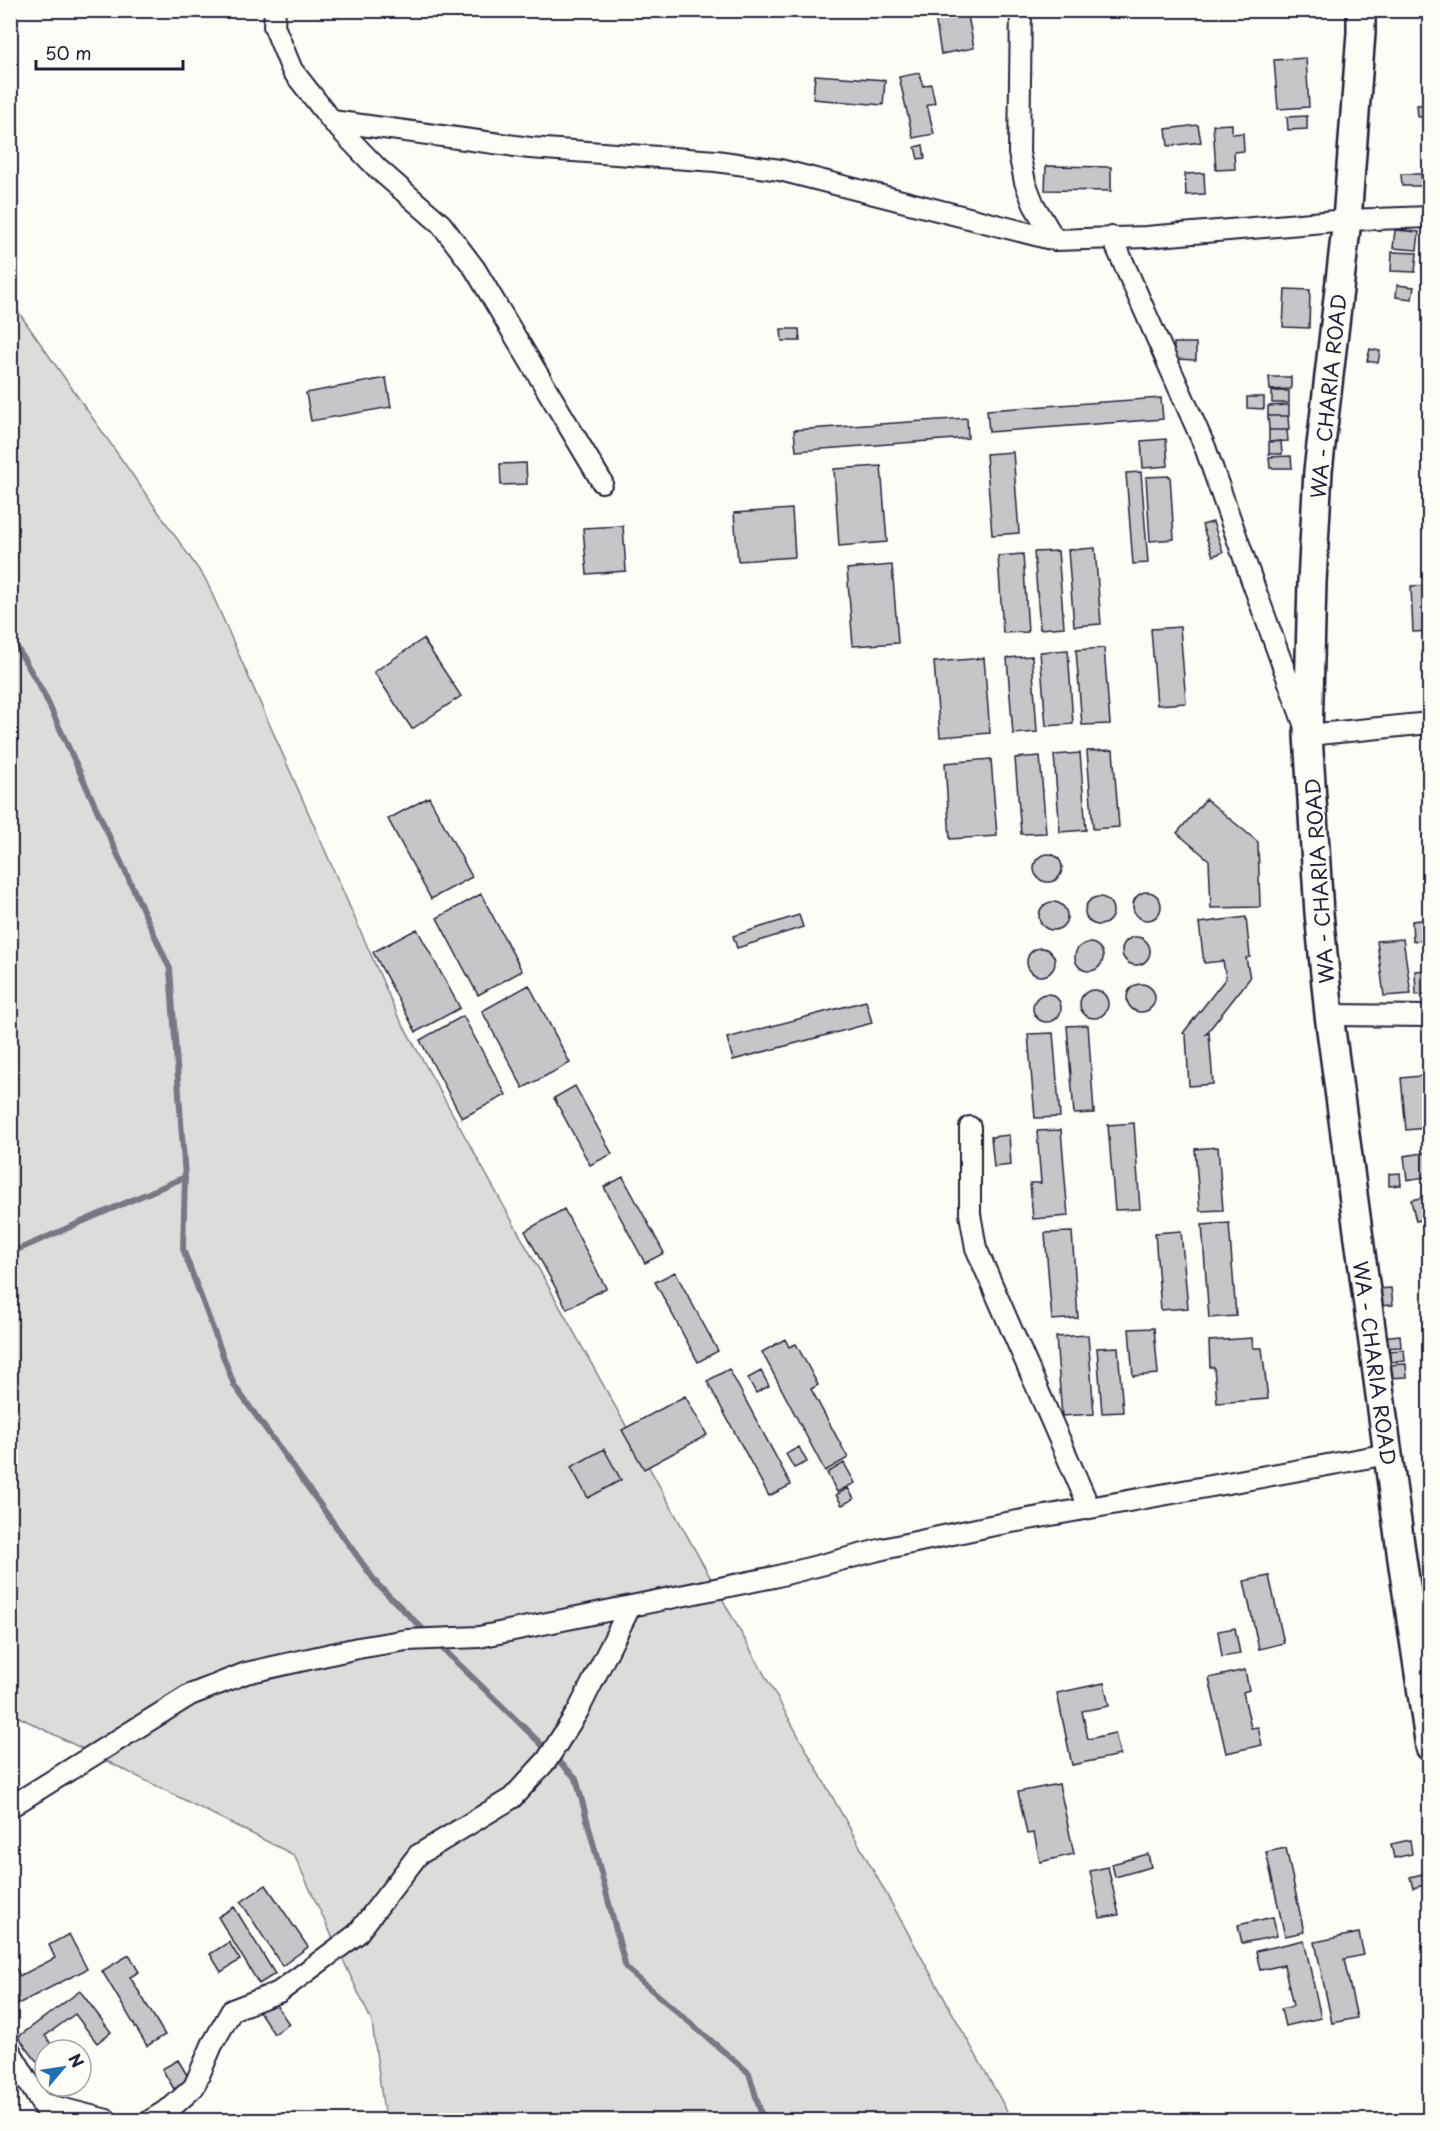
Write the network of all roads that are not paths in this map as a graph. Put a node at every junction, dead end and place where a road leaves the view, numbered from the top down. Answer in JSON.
{"nodes":[{"id":1,"x":275,"y":10,"type":"edge"},
{"id":2,"x":1021,"y":10,"type":"edge"},
{"id":3,"x":1361,"y":10,"type":"edge"},
{"id":4,"x":332,"y":121,"type":"junction"},
{"id":5,"x":1430,"y":217,"type":"edge"},
{"id":6,"x":1347,"y":220,"type":"junction"},
{"id":7,"x":1112,"y":237,"type":"junction"},
{"id":8,"x":1055,"y":240,"type":"junction"},
{"id":9,"x":602,"y":482,"type":"dead end"},
{"id":10,"x":1430,"y":723,"type":"edge"},
{"id":11,"x":1308,"y":735,"type":"junction"},
{"id":12,"x":1329,"y":1015,"type":"junction"},
{"id":13,"x":1430,"y":1016,"type":"edge"},
{"id":14,"x":970,"y":1127,"type":"dead end"},
{"id":15,"x":1388,"y":1454,"type":"junction"},
{"id":16,"x":1089,"y":1507,"type":"junction"},
{"id":17,"x":630,"y":1606,"type":"junction"},
{"id":18,"x":1429,"y":1736,"type":"edge"},
{"id":19,"x":10,"y":1807,"type":"edge"},
{"id":20,"x":10,"y":2051,"type":"edge"},
{"id":21,"x":41,"y":2103,"type":"junction"},
{"id":22,"x":51,"y":2121,"type":"edge"},
{"id":23,"x":107,"y":2121,"type":"edge"},
{"id":24,"x":151,"y":2121,"type":"edge"}],
"edges":[{"from":1,"to":4,"type":"street"},
{"from":2,"to":8,"type":"street"},
{"from":3,"to":6,"type":"street","name":"WA - CHARIA ROAD"},
{"from":4,"to":8,"type":"street"},
{"from":4,"to":9,"type":"street"},
{"from":5,"to":6,"type":"street"},
{"from":6,"to":7,"type":"street"},
{"from":6,"to":11,"type":"street","name":"WA - CHARIA ROAD"},
{"from":7,"to":8,"type":"street"},
{"from":7,"to":11,"type":"street"},
{"from":10,"to":11,"type":"street"},
{"from":11,"to":12,"type":"street","name":"WA - CHARIA ROAD"},
{"from":12,"to":13,"type":"street"},
{"from":12,"to":15,"type":"street","name":"WA - CHARIA ROAD"},
{"from":14,"to":16,"type":"street"},
{"from":15,"to":16,"type":"street"},
{"from":15,"to":18,"type":"street","name":"WA - CHARIA ROAD"},
{"from":16,"to":17,"type":"street"},
{"from":17,"to":19,"type":"street"},
{"from":17,"to":24,"type":"street"},
{"from":20,"to":21,"type":"street"},
{"from":21,"to":22,"type":"street"},
{"from":21,"to":23,"type":"street"}]}
